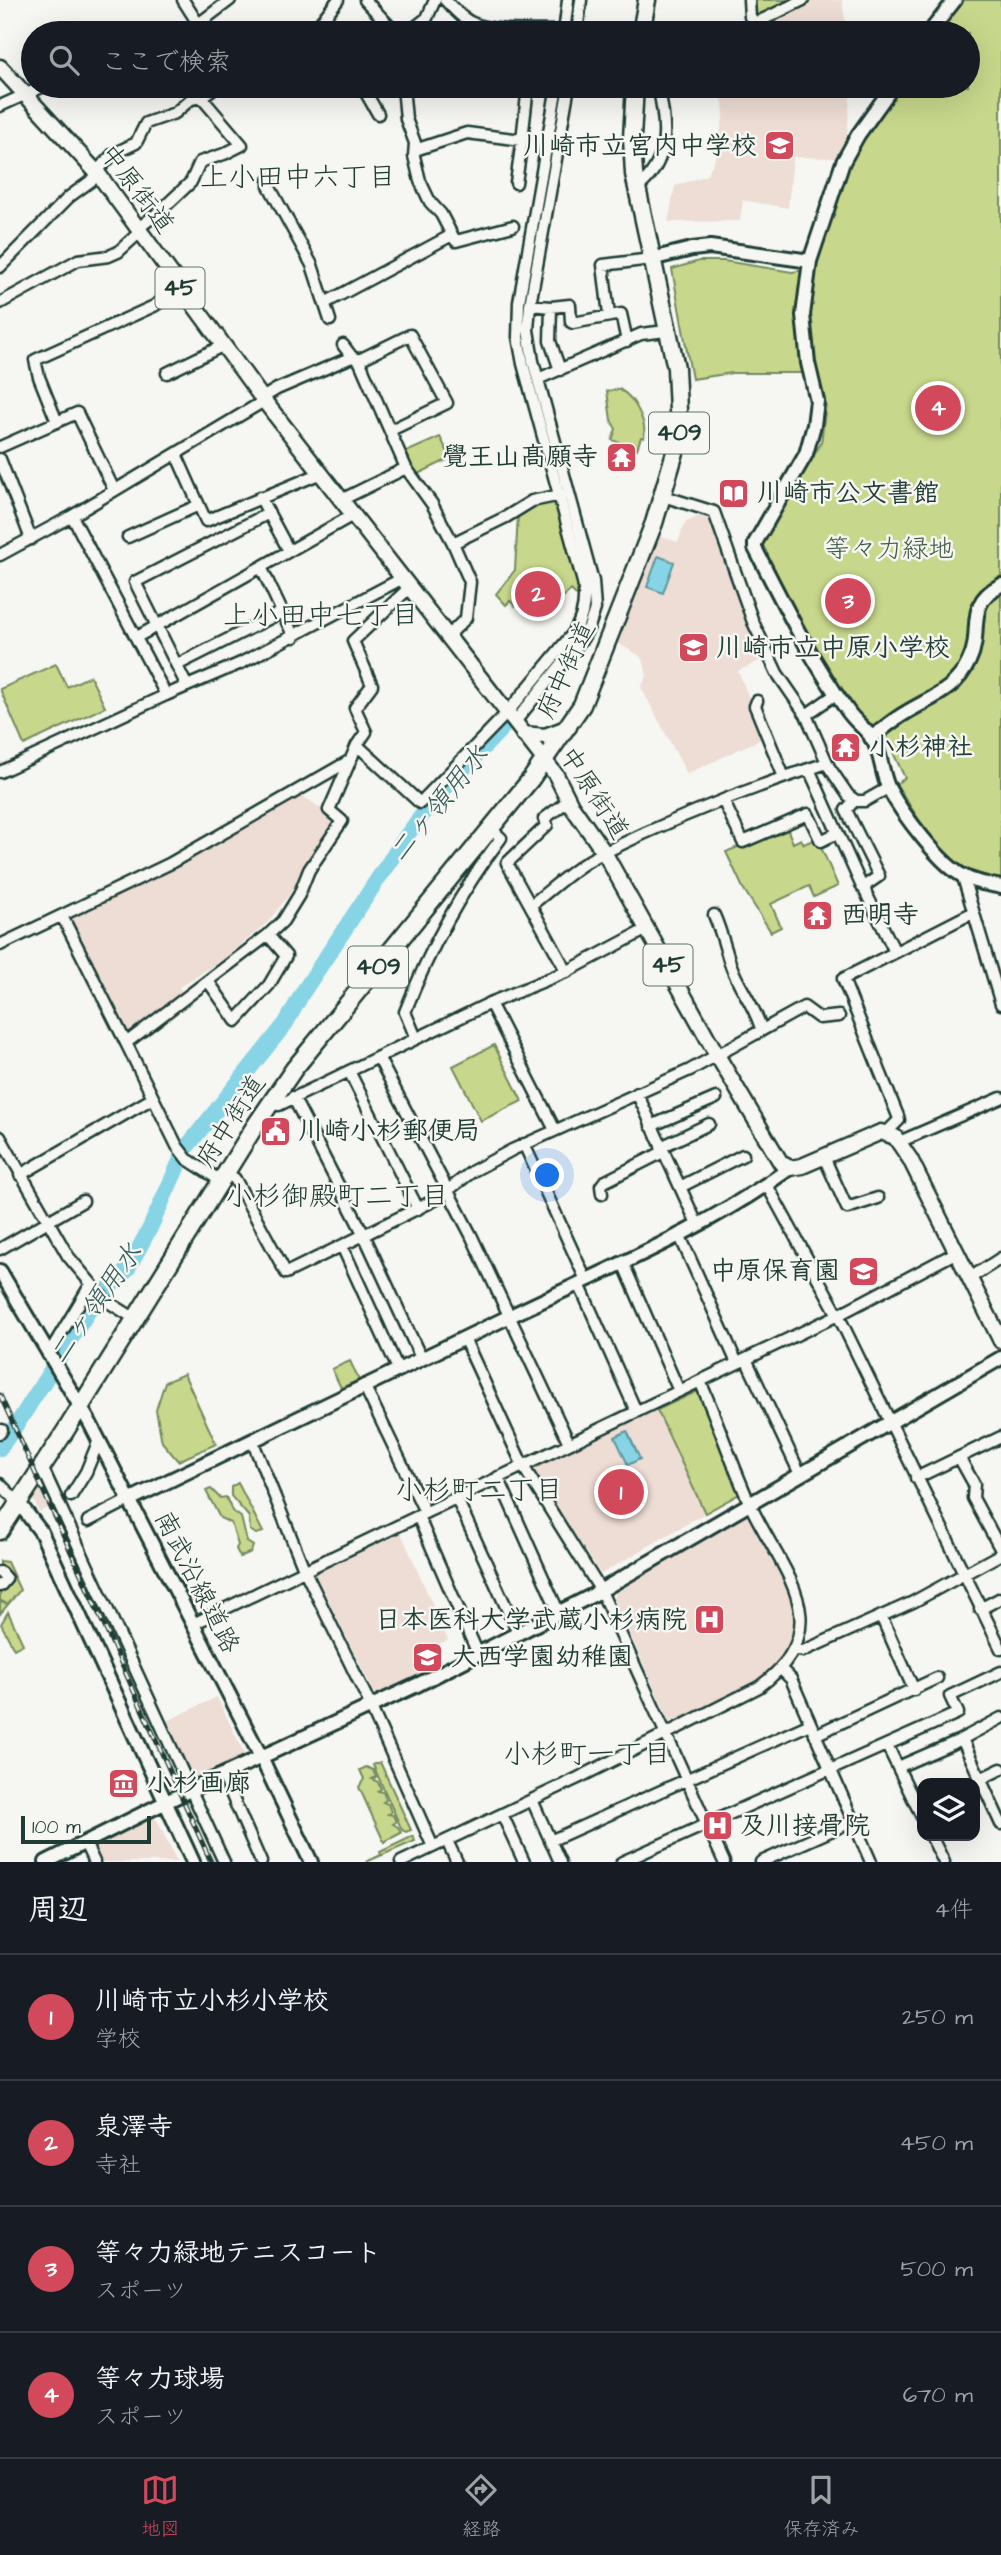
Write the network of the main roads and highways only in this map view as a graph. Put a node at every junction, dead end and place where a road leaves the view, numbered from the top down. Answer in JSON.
{"nodes":[{"id":1,"x":647,"y":0,"type":"edge"},
{"id":2,"x":644,"y":21,"type":"edge"},
{"id":3,"x":0,"y":67,"type":"edge"},
{"id":4,"x":21,"y":90,"type":"edge"},
{"id":5,"x":29,"y":98,"type":"edge"},
{"id":6,"x":634,"y":98,"type":"edge"},
{"id":7,"x":515,"y":724,"type":"junction"},
{"id":8,"x":569,"y":727,"type":"junction"},
{"id":9,"x":545,"y":761,"type":"junction"},
{"id":10,"x":1001,"y":1341,"type":"edge"},
{"id":11,"x":0,"y":1531,"type":"edge"}],
"edges":[{"from":1,"to":2,"type":"highway"},
{"from":3,"to":4,"type":"main road","name":"中原街道","number":"45"},
{"from":5,"to":7,"type":"main road","name":"中原街道","number":"45"},
{"from":6,"to":8,"type":"highway","name":"府中街道","number":"409"},
{"from":7,"to":8,"type":"main road"},
{"from":7,"to":9,"type":"main road","name":"中原街道","number":"45"},
{"from":8,"to":9,"type":"highway","name":"府中街道","number":"409"},
{"from":9,"to":10,"type":"main road","name":"中原街道","number":"45"},
{"from":9,"to":11,"type":"highway","name":"府中街道","number":"409"}]}
